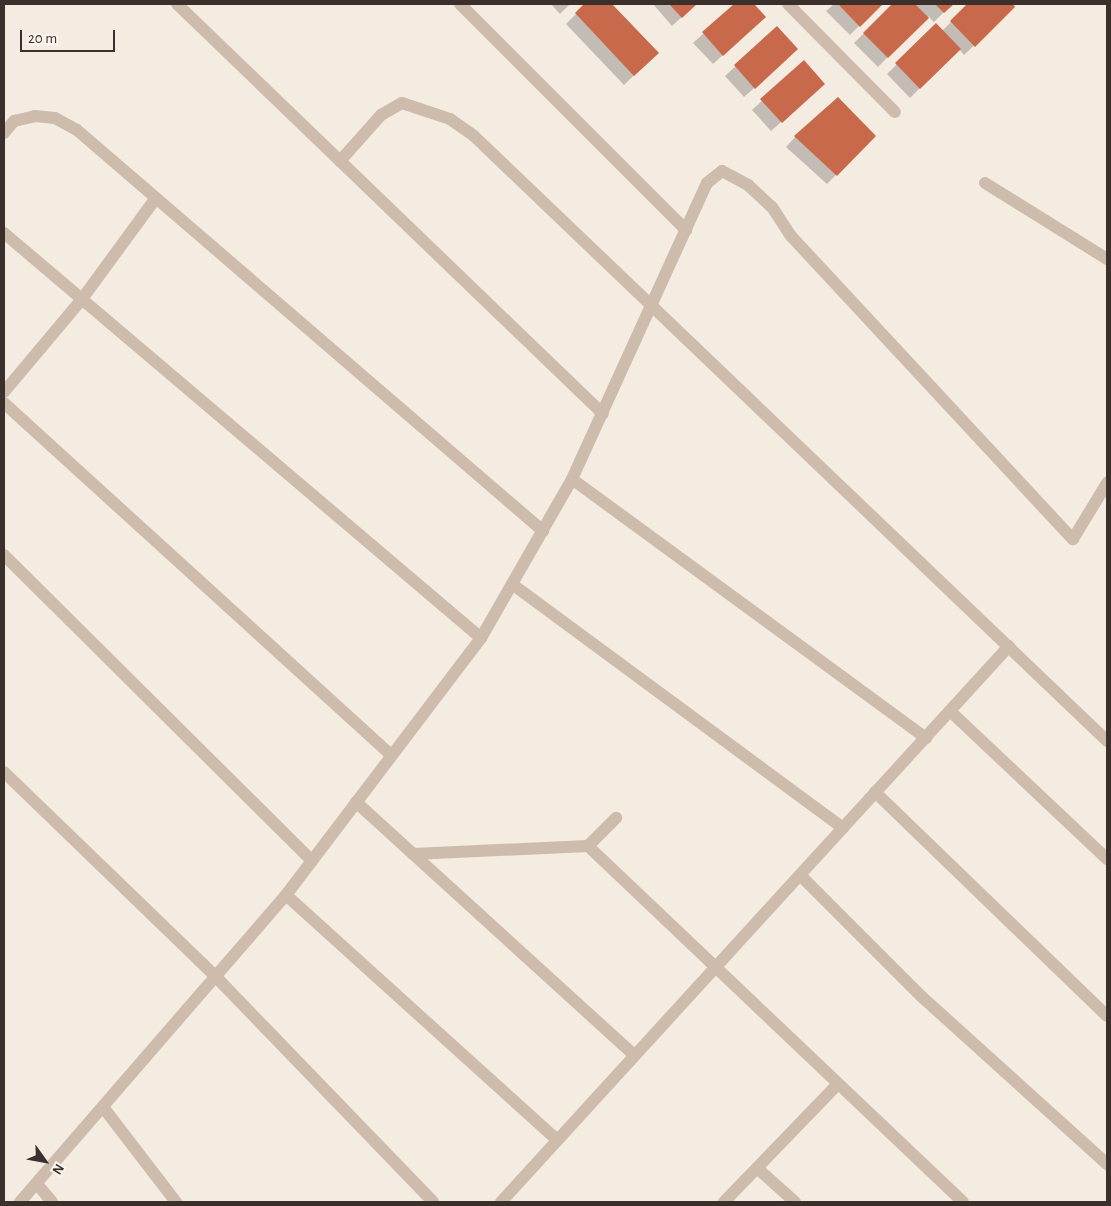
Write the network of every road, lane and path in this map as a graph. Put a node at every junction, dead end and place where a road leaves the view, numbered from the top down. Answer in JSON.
{"nodes":[{"id":1,"x":177,"y":4,"type":"edge"},
{"id":2,"x":460,"y":4,"type":"edge"},
{"id":3,"x":788,"y":4,"type":"edge"},
{"id":4,"x":895,"y":112,"type":"dead end"},
{"id":5,"x":4,"y":133,"type":"edge"},
{"id":6,"x":340,"y":161,"type":"junction"},
{"id":7,"x":984,"y":183,"type":"dead end"},
{"id":8,"x":156,"y":198,"type":"junction"},
{"id":9,"x":686,"y":230,"type":"junction"},
{"id":10,"x":4,"y":233,"type":"edge"},
{"id":11,"x":1107,"y":260,"type":"edge"},
{"id":12,"x":82,"y":299,"type":"junction"},
{"id":13,"x":651,"y":309,"type":"junction"},
{"id":14,"x":4,"y":392,"type":"edge"},
{"id":15,"x":4,"y":403,"type":"edge"},
{"id":16,"x":602,"y":414,"type":"junction"},
{"id":17,"x":572,"y":479,"type":"junction"},
{"id":18,"x":1107,"y":483,"type":"edge"},
{"id":19,"x":543,"y":531,"type":"junction"},
{"id":20,"x":4,"y":555,"type":"edge"},
{"id":21,"x":512,"y":584,"type":"junction"},
{"id":22,"x":481,"y":638,"type":"junction"},
{"id":23,"x":1009,"y":646,"type":"junction"},
{"id":24,"x":950,"y":711,"type":"junction"},
{"id":25,"x":926,"y":738,"type":"junction"},
{"id":26,"x":1107,"y":741,"type":"edge"},
{"id":27,"x":392,"y":755,"type":"junction"},
{"id":28,"x":4,"y":772,"type":"edge"},
{"id":29,"x":875,"y":792,"type":"junction"},
{"id":30,"x":356,"y":802,"type":"junction"},
{"id":31,"x":616,"y":818,"type":"dead end"},
{"id":32,"x":843,"y":828,"type":"junction"},
{"id":33,"x":588,"y":846,"type":"junction"},
{"id":34,"x":413,"y":854,"type":"junction"},
{"id":35,"x":1107,"y":859,"type":"edge"},
{"id":36,"x":312,"y":861,"type":"junction"},
{"id":37,"x":800,"y":875,"type":"junction"},
{"id":38,"x":286,"y":895,"type":"junction"},
{"id":39,"x":714,"y":969,"type":"junction"},
{"id":40,"x":216,"y":978,"type":"junction"},
{"id":41,"x":1107,"y":1016,"type":"edge"},
{"id":42,"x":634,"y":1056,"type":"junction"},
{"id":43,"x":838,"y":1084,"type":"junction"},
{"id":44,"x":103,"y":1107,"type":"junction"},
{"id":45,"x":557,"y":1140,"type":"junction"},
{"id":46,"x":1107,"y":1164,"type":"edge"},
{"id":47,"x":757,"y":1168,"type":"junction"},
{"id":48,"x":37,"y":1184,"type":"junction"},
{"id":49,"x":20,"y":1202,"type":"edge"},
{"id":50,"x":52,"y":1202,"type":"edge"},
{"id":51,"x":176,"y":1202,"type":"edge"},
{"id":52,"x":433,"y":1202,"type":"edge"},
{"id":53,"x":500,"y":1202,"type":"edge"},
{"id":54,"x":724,"y":1202,"type":"edge"},
{"id":55,"x":795,"y":1202,"type":"edge"},
{"id":56,"x":963,"y":1202,"type":"edge"}],
"edges":[{"from":1,"to":6,"type":"street"},
{"from":2,"to":9,"type":"street"},
{"from":3,"to":4,"type":"street"},
{"from":5,"to":8,"type":"street"},
{"from":6,"to":13,"type":"street"},
{"from":6,"to":16,"type":"street"},
{"from":7,"to":11,"type":"street"},
{"from":8,"to":12,"type":"street"},
{"from":8,"to":19,"type":"street"},
{"from":9,"to":13,"type":"street"},
{"from":9,"to":18,"type":"street"},
{"from":10,"to":12,"type":"street"},
{"from":12,"to":14,"type":"street"},
{"from":12,"to":22,"type":"street"},
{"from":13,"to":16,"type":"street"},
{"from":13,"to":23,"type":"street"},
{"from":15,"to":27,"type":"street"},
{"from":16,"to":17,"type":"street"},
{"from":17,"to":19,"type":"street"},
{"from":17,"to":25,"type":"street"},
{"from":19,"to":21,"type":"street"},
{"from":20,"to":36,"type":"street"},
{"from":21,"to":22,"type":"street"},
{"from":21,"to":32,"type":"street"},
{"from":22,"to":27,"type":"street"},
{"from":23,"to":24,"type":"street"},
{"from":23,"to":26,"type":"street"},
{"from":24,"to":25,"type":"street"},
{"from":24,"to":35,"type":"street"},
{"from":25,"to":29,"type":"street"},
{"from":27,"to":30,"type":"street"},
{"from":28,"to":40,"type":"street"},
{"from":29,"to":32,"type":"street"},
{"from":29,"to":41,"type":"street"},
{"from":30,"to":34,"type":"street"},
{"from":30,"to":36,"type":"street"},
{"from":31,"to":33,"type":"street"},
{"from":32,"to":37,"type":"street"},
{"from":33,"to":34,"type":"street"},
{"from":33,"to":39,"type":"street"},
{"from":34,"to":42,"type":"street"},
{"from":36,"to":38,"type":"street"},
{"from":37,"to":39,"type":"street"},
{"from":37,"to":46,"type":"street"},
{"from":38,"to":40,"type":"street"},
{"from":38,"to":45,"type":"street"},
{"from":39,"to":42,"type":"street"},
{"from":39,"to":43,"type":"street"},
{"from":40,"to":44,"type":"street"},
{"from":40,"to":52,"type":"street"},
{"from":42,"to":45,"type":"street"},
{"from":43,"to":47,"type":"street"},
{"from":43,"to":56,"type":"street"},
{"from":44,"to":48,"type":"street"},
{"from":44,"to":51,"type":"street"},
{"from":45,"to":53,"type":"street"},
{"from":47,"to":54,"type":"street"},
{"from":47,"to":55,"type":"street"},
{"from":48,"to":49,"type":"street"},
{"from":48,"to":50,"type":"street"}]}
